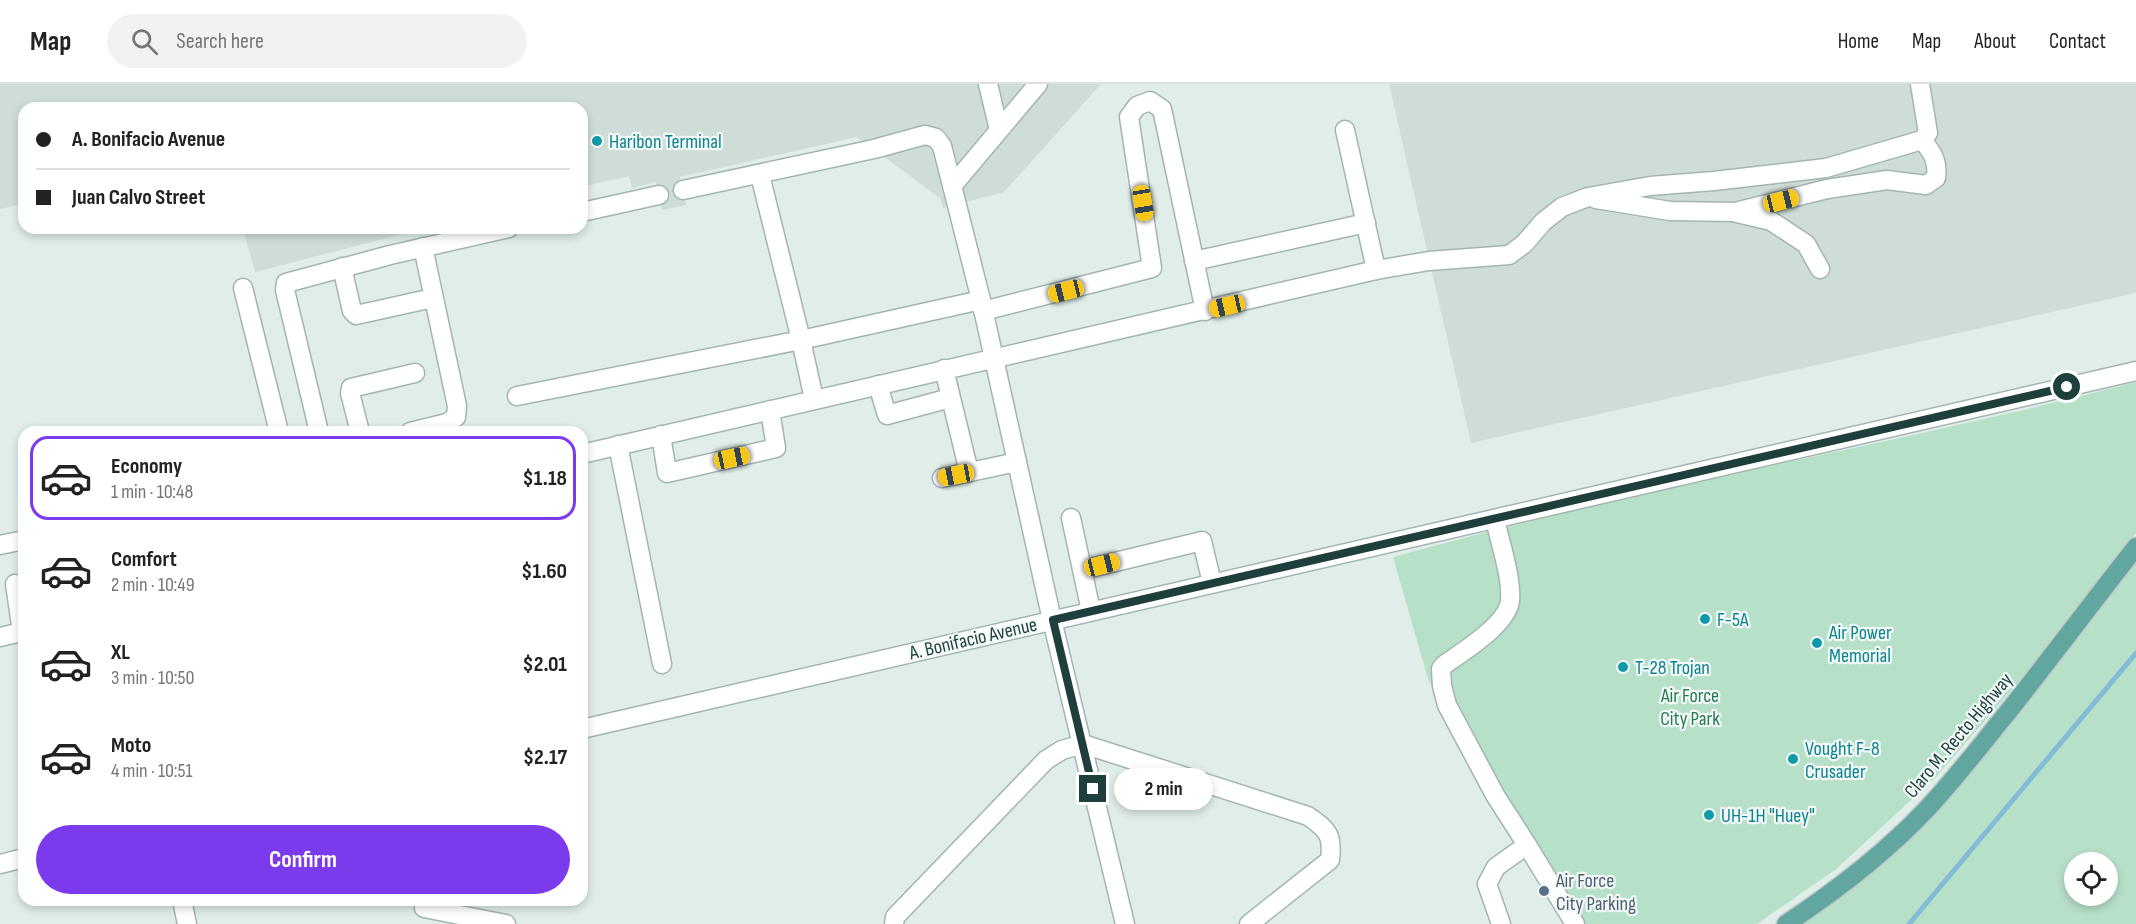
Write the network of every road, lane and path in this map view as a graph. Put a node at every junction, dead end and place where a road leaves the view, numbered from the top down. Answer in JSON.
{"nodes":[{"id":1,"x":988,"y":84,"type":"edge"},
{"id":2,"x":1038,"y":84,"type":"edge"},
{"id":3,"x":1920,"y":84,"type":"edge"},
{"id":4,"x":999,"y":130,"type":"junction"},
{"id":5,"x":1345,"y":130,"type":"dead end"},
{"id":6,"x":1922,"y":140,"type":"junction"},
{"id":7,"x":1826,"y":168,"type":"junction"},
{"id":8,"x":760,"y":175,"type":"junction"},
{"id":9,"x":953,"y":184,"type":"junction"},
{"id":10,"x":1827,"y":189,"type":"junction"},
{"id":11,"x":683,"y":190,"type":"dead end"},
{"id":12,"x":659,"y":195,"type":"dead end"},
{"id":13,"x":1588,"y":197,"type":"junction"},
{"id":14,"x":588,"y":211,"type":"edge"},
{"id":15,"x":1735,"y":212,"type":"junction"},
{"id":16,"x":1366,"y":223,"type":"junction"},
{"id":17,"x":482,"y":234,"type":"edge"},
{"id":18,"x":423,"y":247,"type":"junction"},
{"id":19,"x":1194,"y":261,"type":"junction"},
{"id":20,"x":342,"y":267,"type":"junction"},
{"id":21,"x":1820,"y":269,"type":"dead end"},
{"id":22,"x":1376,"y":270,"type":"junction"},
{"id":23,"x":243,"y":288,"type":"dead end"},
{"id":24,"x":433,"y":298,"type":"junction"},
{"id":25,"x":982,"y":306,"type":"junction"},
{"id":26,"x":1205,"y":311,"type":"junction"},
{"id":27,"x":801,"y":339,"type":"junction"},
{"id":28,"x":993,"y":358,"type":"junction"},
{"id":29,"x":944,"y":369,"type":"junction"},
{"id":30,"x":2136,"y":371,"type":"edge"},
{"id":31,"x":415,"y":373,"type":"dead end"},
{"id":32,"x":878,"y":385,"type":"junction"},
{"id":33,"x":517,"y":396,"type":"dead end"},
{"id":34,"x":950,"y":398,"type":"junction"},
{"id":35,"x":814,"y":399,"type":"junction"},
{"id":36,"x":770,"y":410,"type":"junction"},
{"id":37,"x":278,"y":426,"type":"edge"},
{"id":38,"x":318,"y":426,"type":"edge"},
{"id":39,"x":358,"y":426,"type":"edge"},
{"id":40,"x":435,"y":426,"type":"edge"},
{"id":41,"x":661,"y":435,"type":"junction"},
{"id":42,"x":618,"y":445,"type":"junction"},
{"id":43,"x":588,"y":452,"type":"edge"},
{"id":44,"x":1017,"y":462,"type":"junction"},
{"id":45,"x":969,"y":472,"type":"junction"},
{"id":46,"x":942,"y":478,"type":"dead end"},
{"id":47,"x":1071,"y":518,"type":"dead end"},
{"id":48,"x":1495,"y":519,"type":"junction"},
{"id":49,"x":18,"y":542,"type":"edge"},
{"id":50,"x":0,"y":546,"type":"edge"},
{"id":51,"x":2136,"y":547,"type":"edge"},
{"id":52,"x":1082,"y":570,"type":"junction"},
{"id":53,"x":1212,"y":583,"type":"junction"},
{"id":54,"x":13,"y":584,"type":"edge"},
{"id":55,"x":18,"y":611,"type":"edge"},
{"id":56,"x":1091,"y":611,"type":"junction"},
{"id":57,"x":1053,"y":620,"type":"junction"},
{"id":58,"x":18,"y":633,"type":"edge"},
{"id":59,"x":0,"y":637,"type":"edge"},
{"id":60,"x":662,"y":664,"type":"dead end"},
{"id":61,"x":588,"y":728,"type":"edge"},
{"id":62,"x":1083,"y":744,"type":"junction"},
{"id":63,"x":1527,"y":845,"type":"junction"},
{"id":64,"x":18,"y":860,"type":"edge"},
{"id":65,"x":0,"y":864,"type":"edge"},
{"id":66,"x":183,"y":906,"type":"edge"},
{"id":67,"x":425,"y":911,"type":"edge"},
{"id":68,"x":187,"y":924,"type":"edge"},
{"id":69,"x":506,"y":924,"type":"edge"},
{"id":70,"x":894,"y":924,"type":"edge"},
{"id":71,"x":1125,"y":924,"type":"edge"},
{"id":72,"x":1249,"y":924,"type":"edge"},
{"id":73,"x":1501,"y":924,"type":"edge"},
{"id":74,"x":1575,"y":924,"type":"edge"},
{"id":75,"x":1786,"y":924,"type":"edge"}],
"edges":[{"from":1,"to":4,"type":"street"},
{"from":2,"to":4,"type":"street"},
{"from":3,"to":6,"type":"street"},
{"from":4,"to":9,"type":"street"},
{"from":5,"to":16,"type":"street"},
{"from":6,"to":7,"type":"street"},
{"from":6,"to":10,"type":"street"},
{"from":7,"to":10,"type":"street"},
{"from":7,"to":13,"type":"street"},
{"from":8,"to":9,"type":"street"},
{"from":8,"to":11,"type":"street"},
{"from":8,"to":27,"type":"street"},
{"from":9,"to":25,"type":"street"},
{"from":10,"to":15,"type":"street"},
{"from":12,"to":14,"type":"street"},
{"from":13,"to":15,"type":"street"},
{"from":13,"to":22,"type":"street"},
{"from":15,"to":21,"type":"street"},
{"from":16,"to":19,"type":"street"},
{"from":16,"to":22,"type":"street"},
{"from":17,"to":18,"type":"street"},
{"from":18,"to":20,"type":"street"},
{"from":18,"to":24,"type":"street"},
{"from":19,"to":25,"type":"street"},
{"from":19,"to":26,"type":"street"},
{"from":20,"to":24,"type":"street"},
{"from":20,"to":38,"type":"street"},
{"from":22,"to":26,"type":"street"},
{"from":23,"to":37,"type":"street"},
{"from":24,"to":40,"type":"street"},
{"from":25,"to":27,"type":"street"},
{"from":25,"to":28,"type":"street"},
{"from":26,"to":28,"type":"street"},
{"from":27,"to":33,"type":"street"},
{"from":27,"to":35,"type":"street"},
{"from":28,"to":29,"type":"street"},
{"from":28,"to":44,"type":"street"},
{"from":29,"to":32,"type":"street"},
{"from":29,"to":34,"type":"street"},
{"from":30,"to":48,"type":"street","name":"A. Bonifacio Avenue"},
{"from":31,"to":39,"type":"street"},
{"from":32,"to":34,"type":"street"},
{"from":32,"to":35,"type":"street"},
{"from":34,"to":45,"type":"street"},
{"from":35,"to":36,"type":"street"},
{"from":36,"to":41,"type":"street"},
{"from":36,"to":41,"type":"street"},
{"from":41,"to":42,"type":"street"},
{"from":42,"to":43,"type":"street"},
{"from":42,"to":60,"type":"street"},
{"from":44,"to":45,"type":"street"},
{"from":44,"to":57,"type":"street"},
{"from":45,"to":46,"type":"street"},
{"from":47,"to":52,"type":"street"},
{"from":48,"to":53,"type":"street","name":"A. Bonifacio Avenue"},
{"from":48,"to":63,"type":"street"},
{"from":49,"to":50,"type":"street"},
{"from":51,"to":75,"type":"main road","name":"Claro M. Recto Highway"},
{"from":52,"to":53,"type":"street"},
{"from":52,"to":56,"type":"street"},
{"from":53,"to":56,"type":"street","name":"A. Bonifacio Avenue"},
{"from":54,"to":55,"type":"street"},
{"from":56,"to":57,"type":"street","name":"A. Bonifacio Avenue"},
{"from":57,"to":61,"type":"street","name":"A. Bonifacio Avenue"},
{"from":57,"to":62,"type":"street"},
{"from":58,"to":59,"type":"street"},
{"from":62,"to":70,"type":"street"},
{"from":62,"to":71,"type":"street"},
{"from":62,"to":72,"type":"street"},
{"from":63,"to":73,"type":"street"},
{"from":63,"to":74,"type":"street"},
{"from":64,"to":65,"type":"street"},
{"from":66,"to":68,"type":"street"},
{"from":67,"to":69,"type":"street"}]}
